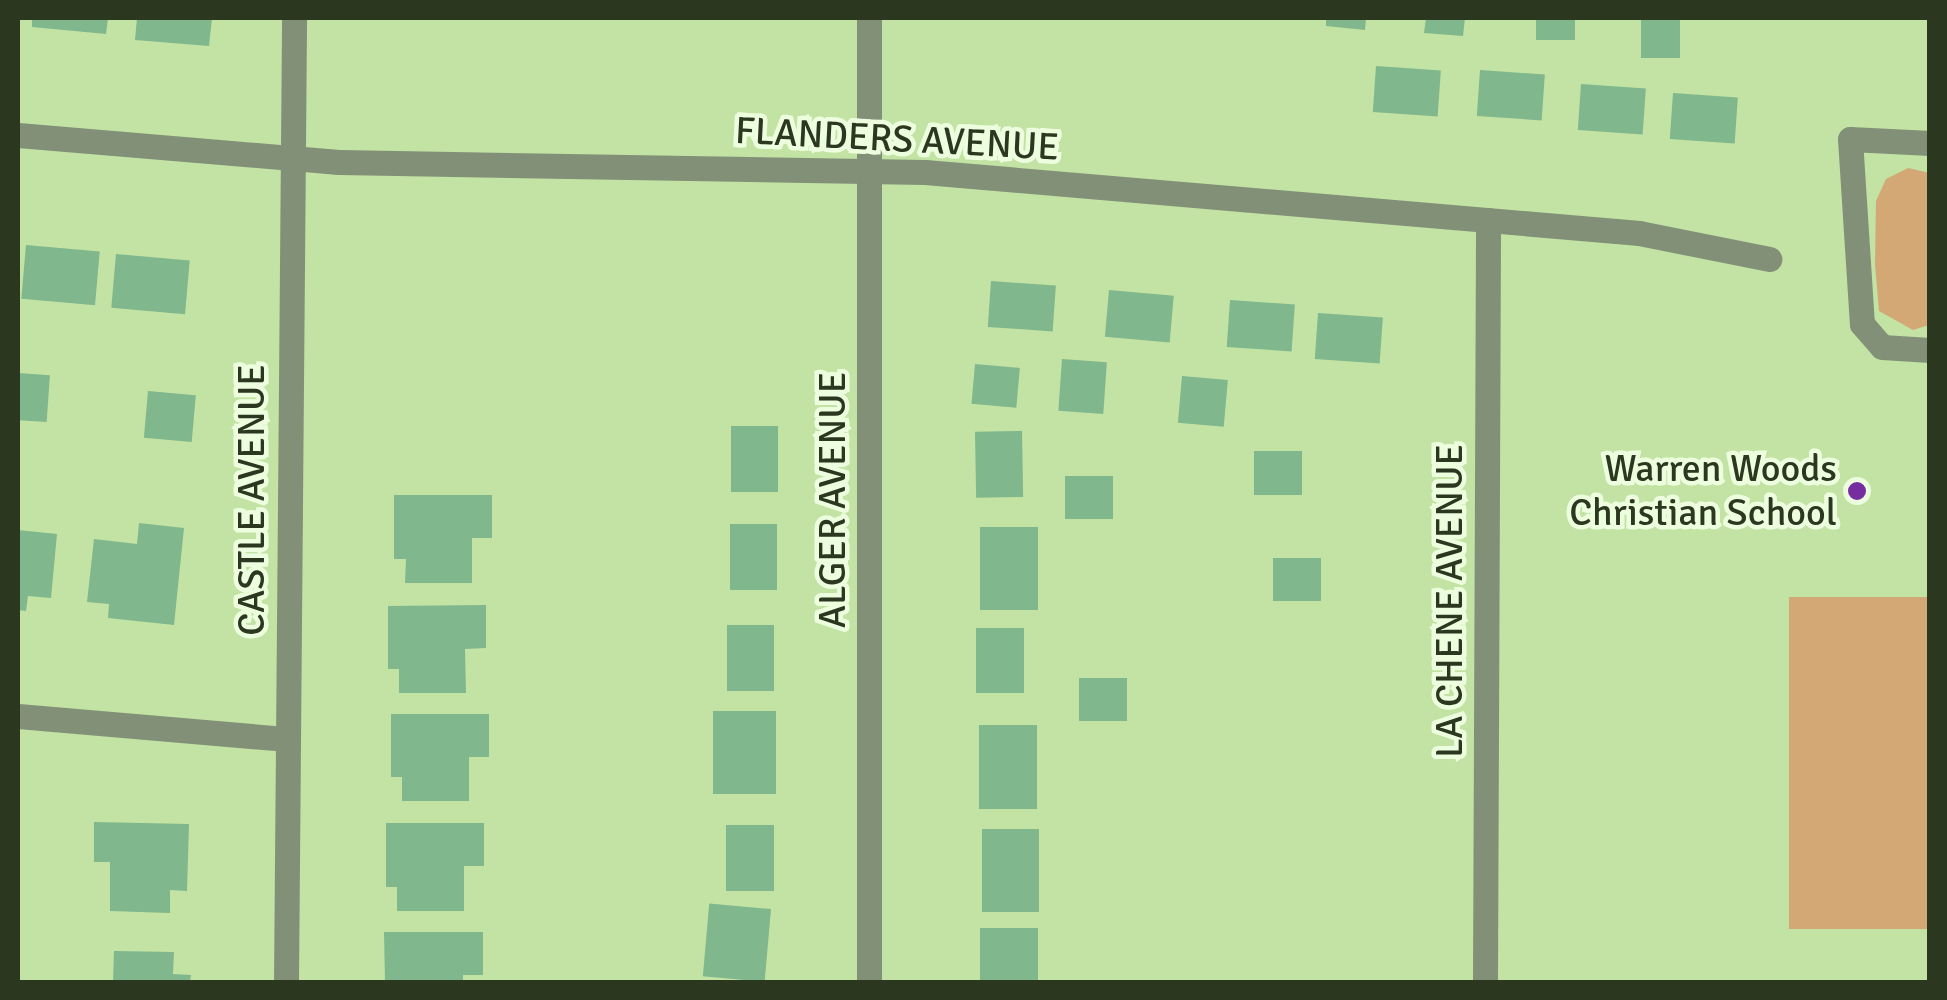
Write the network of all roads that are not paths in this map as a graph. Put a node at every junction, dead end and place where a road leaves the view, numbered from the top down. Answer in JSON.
{"nodes":[{"id":1,"x":294,"y":18,"type":"edge"},
{"id":2,"x":868,"y":18,"type":"edge"},
{"id":3,"x":18,"y":135,"type":"edge"},
{"id":4,"x":1930,"y":142,"type":"edge"},
{"id":5,"x":292,"y":160,"type":"junction"},
{"id":6,"x":872,"y":169,"type":"junction"},
{"id":7,"x":1488,"y":220,"type":"junction"},
{"id":8,"x":1769,"y":259,"type":"dead end"},
{"id":9,"x":1930,"y":350,"type":"edge"},
{"id":10,"x":18,"y":716,"type":"edge"},
{"id":11,"x":288,"y":739,"type":"junction"},
{"id":12,"x":286,"y":982,"type":"edge"},
{"id":13,"x":870,"y":982,"type":"edge"},
{"id":14,"x":1485,"y":982,"type":"edge"}],
"edges":[{"from":1,"to":5,"type":"street","name":"CASTLE AVENUE"},
{"from":2,"to":6,"type":"street","name":"ALGER AVENUE"},
{"from":3,"to":5,"type":"street","name":"FLANDERS AVENUE"},
{"from":4,"to":9,"type":"street"},
{"from":5,"to":6,"type":"street","name":"FLANDERS AVENUE"},
{"from":5,"to":11,"type":"street","name":"CASTLE AVENUE"},
{"from":6,"to":7,"type":"street","name":"FLANDERS AVENUE"},
{"from":6,"to":13,"type":"street","name":"ALGER AVENUE"},
{"from":7,"to":8,"type":"street","name":"FLANDERS AVENUE"},
{"from":7,"to":14,"type":"street","name":"LA CHENE AVENUE"},
{"from":10,"to":11,"type":"street"},
{"from":11,"to":12,"type":"street","name":"CASTLE AVENUE"}]}
